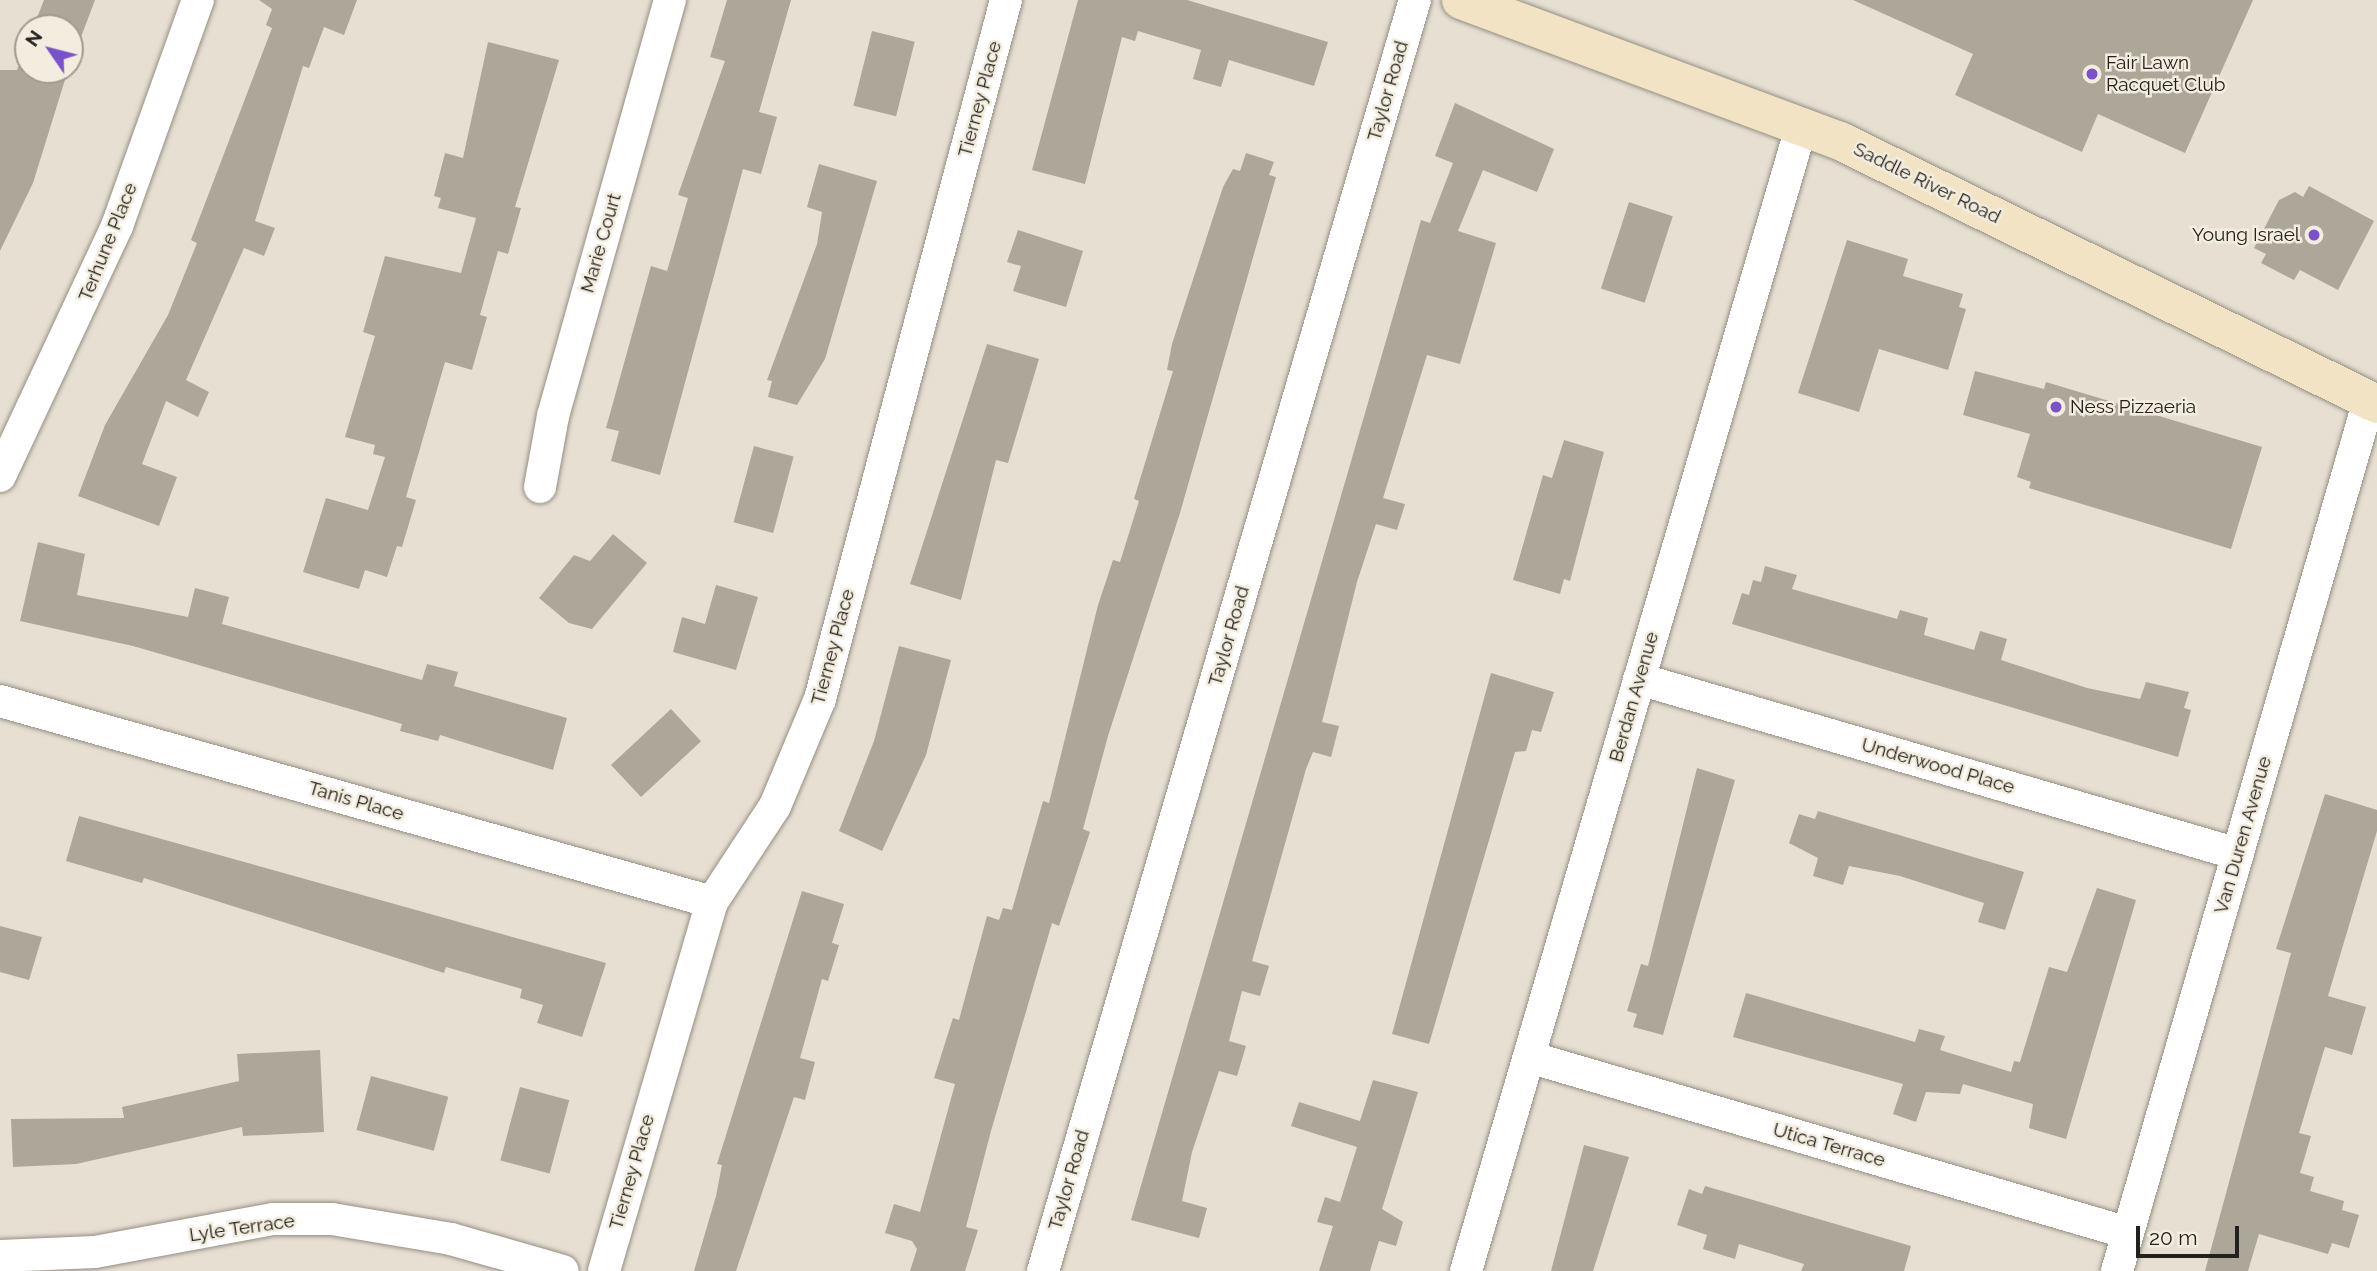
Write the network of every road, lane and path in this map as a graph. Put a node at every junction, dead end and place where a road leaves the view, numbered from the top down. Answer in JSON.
{"nodes":[{"id":1,"x":198,"y":0,"type":"edge"},
{"id":2,"x":670,"y":0,"type":"edge"},
{"id":3,"x":1006,"y":0,"type":"edge"},
{"id":4,"x":1415,"y":0,"type":"edge"},
{"id":5,"x":1461,"y":0,"type":"edge"},
{"id":6,"x":1802,"y":124,"type":"junction"},
{"id":7,"x":2373,"y":402,"type":"edge"},
{"id":8,"x":0,"y":477,"type":"edge"},
{"id":9,"x":540,"y":487,"type":"dead end"},
{"id":10,"x":1639,"y":679,"type":"junction"},
{"id":11,"x":0,"y":701,"type":"edge"},
{"id":12,"x":2238,"y":854,"type":"junction"},
{"id":13,"x":712,"y":902,"type":"junction"},
{"id":14,"x":1529,"y":1057,"type":"junction"},
{"id":15,"x":2128,"y":1233,"type":"junction"},
{"id":16,"x":0,"y":1256,"type":"edge"},
{"id":17,"x":563,"y":1271,"type":"edge"},
{"id":18,"x":604,"y":1271,"type":"edge"},
{"id":19,"x":1042,"y":1271,"type":"edge"},
{"id":20,"x":1466,"y":1271,"type":"edge"},
{"id":21,"x":2117,"y":1271,"type":"edge"}],
"edges":[{"from":1,"to":8,"type":"street","name":"Terhune Place"},
{"from":2,"to":9,"type":"street","name":"Marie Court"},
{"from":3,"to":13,"type":"street","name":"Tierney Place"},
{"from":4,"to":19,"type":"street","name":"Taylor Road"},
{"from":5,"to":6,"type":"main road","name":"Saddle River Road"},
{"from":6,"to":7,"type":"main road","name":"Saddle River Road"},
{"from":6,"to":10,"type":"street","name":"Berdan Avenue"},
{"from":7,"to":12,"type":"street","name":"Van Duren Avenue"},
{"from":10,"to":12,"type":"street","name":"Underwood Place"},
{"from":10,"to":14,"type":"street","name":"Berdan Avenue"},
{"from":11,"to":13,"type":"street","name":"Tanis Place"},
{"from":12,"to":15,"type":"street","name":"Van Duren Avenue"},
{"from":13,"to":18,"type":"street","name":"Tierney Place"},
{"from":14,"to":15,"type":"street","name":"Utica Terrace"},
{"from":14,"to":20,"type":"street","name":"Berdan Avenue"},
{"from":15,"to":21,"type":"street","name":"Van Duren Avenue"},
{"from":16,"to":17,"type":"street","name":"Lyle Terrace"}]}
